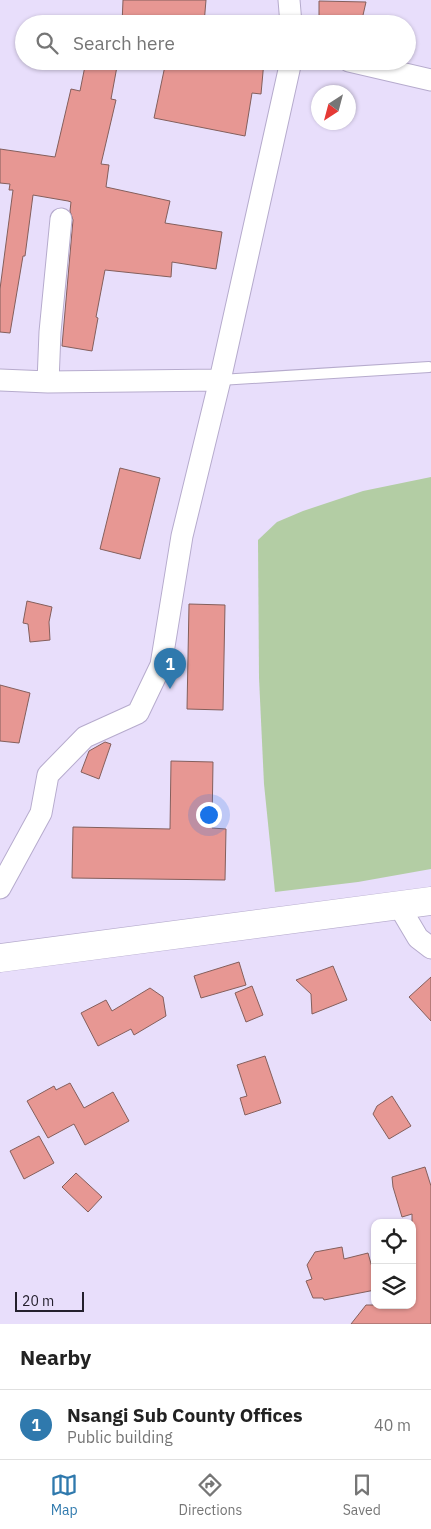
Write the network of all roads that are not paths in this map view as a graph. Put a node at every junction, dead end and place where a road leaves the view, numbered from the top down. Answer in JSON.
{"nodes":[{"id":1,"x":289,"y":0,"type":"edge"},
{"id":2,"x":290,"y":15,"type":"edge"},
{"id":3,"x":289,"y":70,"type":"edge"},
{"id":4,"x":388,"y":70,"type":"edge"},
{"id":5,"x":431,"y":80,"type":"edge"},
{"id":6,"x":61,"y":219,"type":"dead end"},
{"id":7,"x":429,"y":367,"type":"dead end"},
{"id":8,"x":0,"y":380,"type":"edge"},
{"id":9,"x":220,"y":380,"type":"junction"},
{"id":10,"x":48,"y":382,"type":"junction"},
{"id":11,"x":0,"y":888,"type":"edge"},
{"id":12,"x":431,"y":901,"type":"edge"},
{"id":13,"x":399,"y":906,"type":"junction"},
{"id":14,"x":431,"y":948,"type":"edge"},
{"id":15,"x":0,"y":958,"type":"edge"}],
"edges":[{"from":1,"to":2,"type":"street"},
{"from":3,"to":9,"type":"street"},
{"from":4,"to":5,"type":"street"},
{"from":6,"to":10,"type":"street"},
{"from":7,"to":9,"type":"lane"},
{"from":8,"to":10,"type":"street"},
{"from":9,"to":10,"type":"street"},
{"from":9,"to":11,"type":"street"},
{"from":12,"to":13,"type":"street"},
{"from":13,"to":14,"type":"street"},
{"from":13,"to":15,"type":"street"}]}
